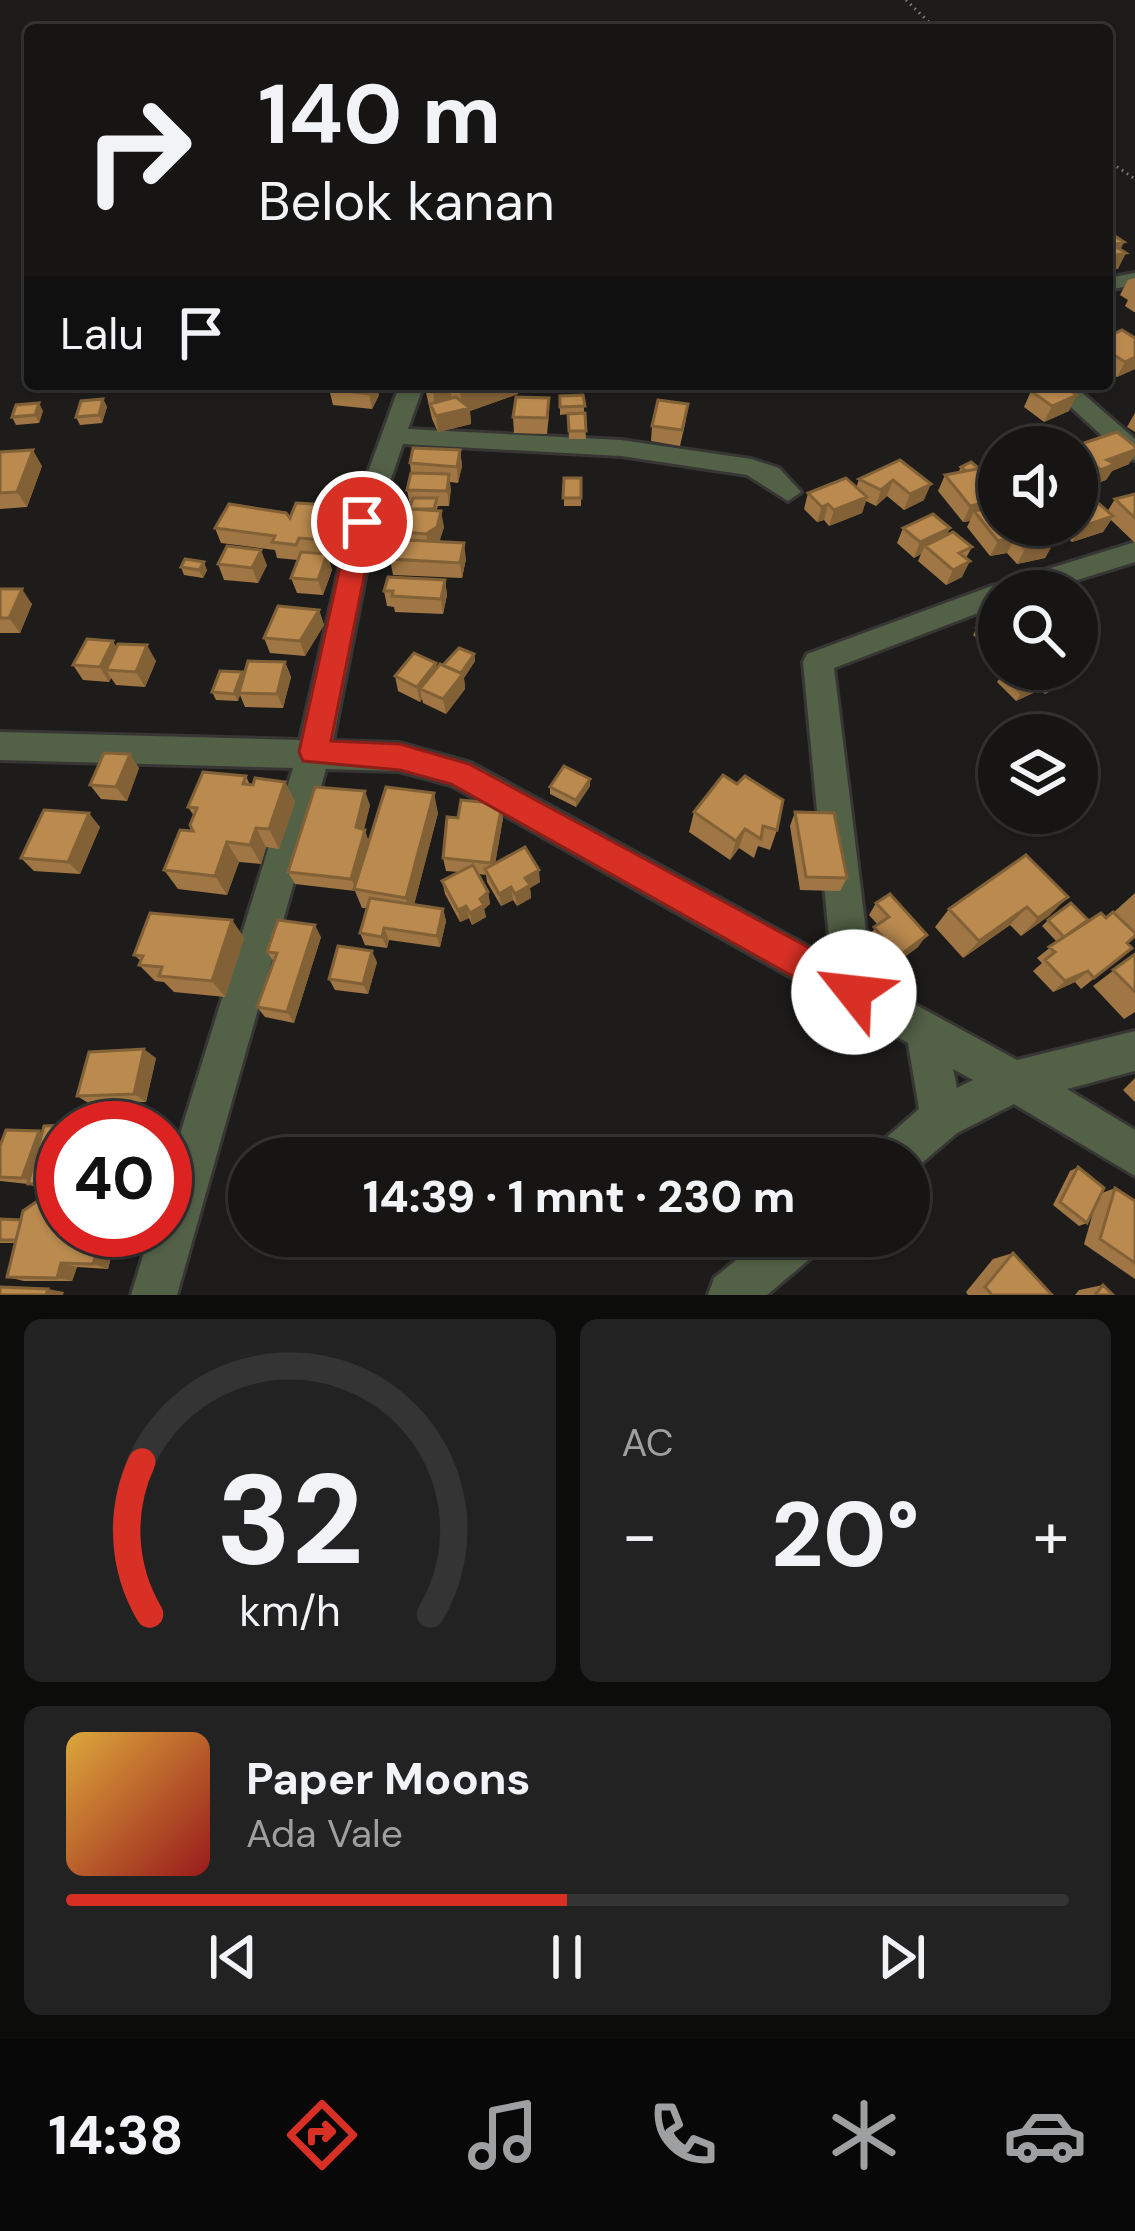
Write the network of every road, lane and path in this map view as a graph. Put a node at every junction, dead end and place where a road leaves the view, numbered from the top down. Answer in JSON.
{"nodes":[{"id":1,"x":906,"y":0,"type":"edge"},
{"id":2,"x":931,"y":24,"type":"edge"},
{"id":3,"x":410,"y":390,"type":"edge"},
{"id":4,"x":1065,"y":390,"type":"edge"},
{"id":5,"x":392,"y":436,"type":"junction"},
{"id":6,"x":1135,"y":452,"type":"edge"},
{"id":7,"x":788,"y":492,"type":"dead end"},
{"id":8,"x":1135,"y":552,"type":"edge"},
{"id":9,"x":1076,"y":570,"type":"edge"},
{"id":10,"x":978,"y":602,"type":"edge"},
{"id":11,"x":0,"y":746,"type":"edge"},
{"id":12,"x":314,"y":752,"type":"junction"},
{"id":13,"x":854,"y":992,"type":"junction"},
{"id":14,"x":926,"y":1032,"type":"junction"},
{"id":15,"x":1135,"y":1051,"type":"edge"},
{"id":16,"x":1015,"y":1081,"type":"junction"},
{"id":17,"x":942,"y":1118,"type":"junction"},
{"id":18,"x":920,"y":1137,"type":"edge"},
{"id":19,"x":1135,"y":1154,"type":"edge"},
{"id":20,"x":777,"y":1257,"type":"edge"},
{"id":21,"x":154,"y":1295,"type":"edge"},
{"id":22,"x":731,"y":1295,"type":"edge"}],
"edges":[{"from":1,"to":2,"type":"path"},
{"from":3,"to":5,"type":"street"},
{"from":4,"to":6,"type":"street"},
{"from":5,"to":7,"type":"street"},
{"from":5,"to":12,"type":"street"},
{"from":8,"to":9,"type":"street"},
{"from":10,"to":13,"type":"street"},
{"from":11,"to":12,"type":"street"},
{"from":12,"to":13,"type":"street"},
{"from":12,"to":21,"type":"street"},
{"from":13,"to":14,"type":"street"},
{"from":14,"to":16,"type":"street"},
{"from":14,"to":17,"type":"street"},
{"from":15,"to":16,"type":"street"},
{"from":16,"to":17,"type":"street"},
{"from":16,"to":19,"type":"street"},
{"from":17,"to":18,"type":"street"},
{"from":20,"to":22,"type":"street"}]}
